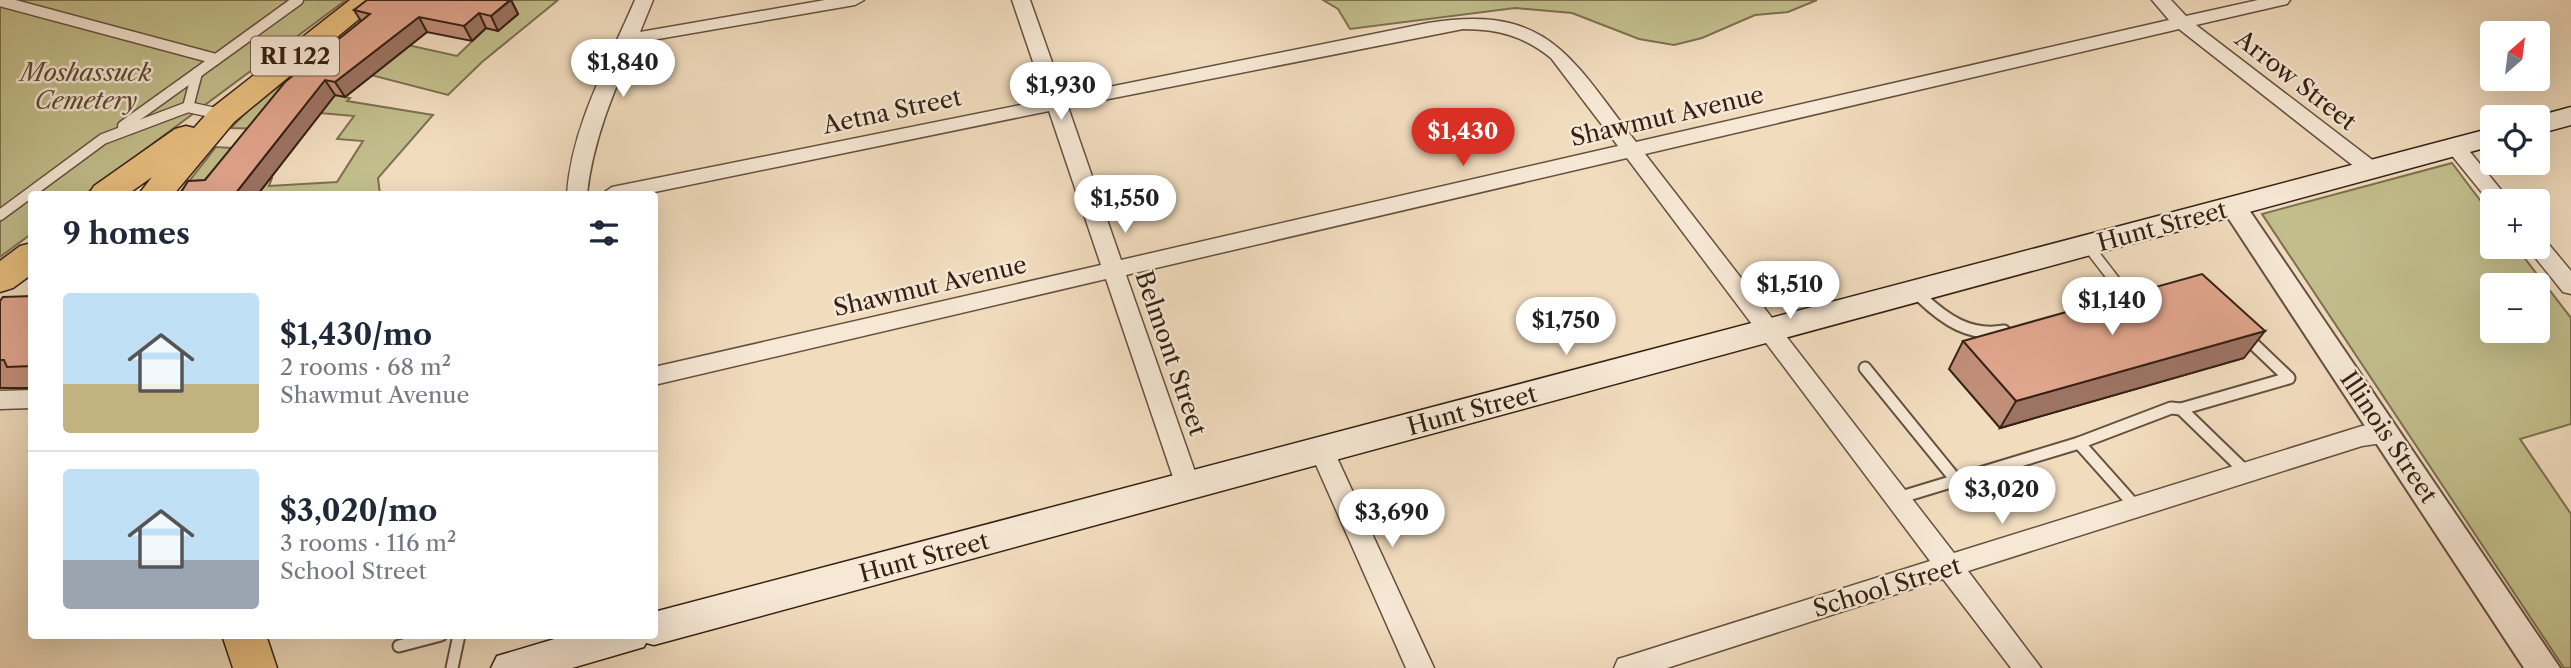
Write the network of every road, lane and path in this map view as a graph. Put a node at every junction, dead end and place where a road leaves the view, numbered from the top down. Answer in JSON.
{"nodes":[{"id":1,"x":298,"y":0,"type":"edge"},
{"id":2,"x":368,"y":0,"type":"edge"},
{"id":3,"x":644,"y":0,"type":"edge"},
{"id":4,"x":855,"y":0,"type":"edge"},
{"id":5,"x":1021,"y":0,"type":"edge"},
{"id":6,"x":2161,"y":0,"type":"edge"},
{"id":7,"x":2281,"y":0,"type":"edge"},
{"id":8,"x":0,"y":1,"type":"edge"},
{"id":9,"x":2182,"y":23,"type":"junction"},
{"id":10,"x":629,"y":38,"type":"junction"},
{"id":11,"x":216,"y":59,"type":"junction"},
{"id":12,"x":197,"y":73,"type":"junction"},
{"id":13,"x":1056,"y":102,"type":"junction"},
{"id":14,"x":188,"y":107,"type":"junction"},
{"id":15,"x":223,"y":115,"type":"junction"},
{"id":16,"x":2571,"y":116,"type":"edge"},
{"id":17,"x":2550,"y":122,"type":"edge"},
{"id":18,"x":103,"y":139,"type":"junction"},
{"id":19,"x":2480,"y":140,"type":"edge"},
{"id":20,"x":2455,"y":147,"type":"junction"},
{"id":21,"x":1633,"y":150,"type":"junction"},
{"id":22,"x":2372,"y":170,"type":"junction"},
{"id":23,"x":2490,"y":189,"type":"edge"},
{"id":24,"x":33,"y":191,"type":"edge"},
{"id":25,"x":110,"y":191,"type":"edge"},
{"id":26,"x":159,"y":191,"type":"edge"},
{"id":27,"x":577,"y":191,"type":"edge"},
{"id":28,"x":626,"y":191,"type":"edge"},
{"id":29,"x":28,"y":194,"type":"edge"},
{"id":30,"x":2234,"y":207,"type":"junction"},
{"id":31,"x":0,"y":215,"type":"edge"},
{"id":32,"x":2088,"y":246,"type":"junction"},
{"id":33,"x":28,"y":258,"type":"edge"},
{"id":34,"x":2549,"y":259,"type":"edge"},
{"id":35,"x":1115,"y":271,"type":"junction"},
{"id":36,"x":0,"y":279,"type":"edge"},
{"id":37,"x":2571,"y":286,"type":"edge"},
{"id":38,"x":1916,"y":292,"type":"junction"},
{"id":39,"x":2074,"y":310,"type":"edge"},
{"id":40,"x":2021,"y":326,"type":"edge"},
{"id":41,"x":2235,"y":327,"type":"edge"},
{"id":42,"x":1770,"y":330,"type":"junction"},
{"id":43,"x":1865,"y":368,"type":"dead end"},
{"id":44,"x":658,"y":375,"type":"edge"},
{"id":45,"x":28,"y":398,"type":"edge"},
{"id":46,"x":0,"y":400,"type":"edge"},
{"id":47,"x":2181,"y":409,"type":"junction"},
{"id":48,"x":2387,"y":434,"type":"junction"},
{"id":49,"x":2079,"y":443,"type":"junction"},
{"id":50,"x":1321,"y":449,"type":"junction"},
{"id":51,"x":2246,"y":472,"type":"junction"},
{"id":52,"x":1956,"y":481,"type":"junction"},
{"id":53,"x":1188,"y":486,"type":"junction"},
{"id":54,"x":1898,"y":498,"type":"junction"},
{"id":55,"x":2136,"y":507,"type":"junction"},
{"id":56,"x":1951,"y":567,"type":"junction"},
{"id":57,"x":658,"y":628,"type":"edge"},
{"id":58,"x":245,"y":639,"type":"edge"},
{"id":59,"x":426,"y":639,"type":"edge"},
{"id":60,"x":458,"y":639,"type":"edge"},
{"id":61,"x":602,"y":639,"type":"edge"},
{"id":62,"x":580,"y":642,"type":"edge"},
{"id":63,"x":399,"y":646,"type":"dead end"},
{"id":64,"x":255,"y":668,"type":"edge"},
{"id":65,"x":452,"y":668,"type":"edge"},
{"id":66,"x":510,"y":668,"type":"edge"},
{"id":67,"x":1420,"y":668,"type":"edge"},
{"id":68,"x":1628,"y":668,"type":"edge"},
{"id":69,"x":2027,"y":668,"type":"edge"},
{"id":70,"x":2543,"y":668,"type":"edge"}],
"edges":[{"from":1,"to":11,"type":"lane"},
{"from":2,"to":15,"type":"main road","number":"RI 122"},
{"from":3,"to":10,"type":"street"},
{"from":4,"to":10,"type":"street"},
{"from":5,"to":13,"type":"street","name":"Belmont Street"},
{"from":6,"to":9,"type":"street","name":"Arrow Street"},
{"from":7,"to":9,"type":"street","name":"Shawmut Avenue"},
{"from":8,"to":11,"type":"lane"},
{"from":9,"to":21,"type":"street","name":"Shawmut Avenue"},
{"from":9,"to":22,"type":"street","name":"Arrow Street"},
{"from":10,"to":27,"type":"street"},
{"from":11,"to":12,"type":"lane"},
{"from":12,"to":14,"type":"lane"},
{"from":12,"to":18,"type":"lane"},
{"from":13,"to":21,"type":"street","name":"Aetna Street"},
{"from":13,"to":28,"type":"street","name":"Aetna Street"},
{"from":13,"to":35,"type":"street","name":"Belmont Street"},
{"from":14,"to":15,"type":"lane"},
{"from":14,"to":18,"type":"lane"},
{"from":15,"to":25,"type":"main road","number":"RI 122"},
{"from":15,"to":26,"type":"main road","number":"RI 122"},
{"from":16,"to":17,"type":"main road"},
{"from":18,"to":24,"type":"lane"},
{"from":19,"to":20,"type":"main road","name":"Hunt Street"},
{"from":20,"to":22,"type":"main road","name":"Hunt Street"},
{"from":20,"to":23,"type":"street"},
{"from":21,"to":35,"type":"street","name":"Shawmut Avenue"},
{"from":21,"to":42,"type":"street","name":"Aetna Street"},
{"from":22,"to":30,"type":"main road","name":"Hunt Street"},
{"from":29,"to":31,"type":"lane"},
{"from":30,"to":32,"type":"main road","name":"Hunt Street"},
{"from":30,"to":48,"type":"street","name":"Illinois Street"},
{"from":32,"to":38,"type":"main road","name":"Hunt Street"},
{"from":32,"to":39,"type":"lane"},
{"from":33,"to":36,"type":"main road"},
{"from":34,"to":37,"type":"street"},
{"from":35,"to":44,"type":"street","name":"Shawmut Avenue"},
{"from":35,"to":53,"type":"street","name":"Belmont Street"},
{"from":38,"to":40,"type":"lane"},
{"from":38,"to":42,"type":"main road","name":"Hunt Street"},
{"from":41,"to":47,"type":"lane"},
{"from":42,"to":50,"type":"main road","name":"Hunt Street"},
{"from":42,"to":54,"type":"street","name":"Aetna Street"},
{"from":43,"to":52,"type":"lane"},
{"from":45,"to":46,"type":"street"},
{"from":47,"to":49,"type":"lane"},
{"from":47,"to":51,"type":"lane"},
{"from":48,"to":51,"type":"street","name":"School Street"},
{"from":48,"to":70,"type":"street","name":"Illinois Street"},
{"from":49,"to":52,"type":"lane"},
{"from":49,"to":55,"type":"lane"},
{"from":50,"to":53,"type":"main road","name":"Hunt Street"},
{"from":50,"to":67,"type":"street"},
{"from":51,"to":55,"type":"street","name":"School Street"},
{"from":52,"to":54,"type":"lane"},
{"from":53,"to":57,"type":"main road","name":"Hunt Street"},
{"from":54,"to":56,"type":"street","name":"Aetna Street"},
{"from":55,"to":56,"type":"street","name":"School Street"},
{"from":56,"to":68,"type":"street","name":"School Street"},
{"from":56,"to":69,"type":"street","name":"Aetna Street"},
{"from":58,"to":64,"type":"main road"},
{"from":59,"to":63,"type":"lane"},
{"from":60,"to":65,"type":"lane"},
{"from":61,"to":62,"type":"main road"},
{"from":62,"to":66,"type":"main road"}]}
